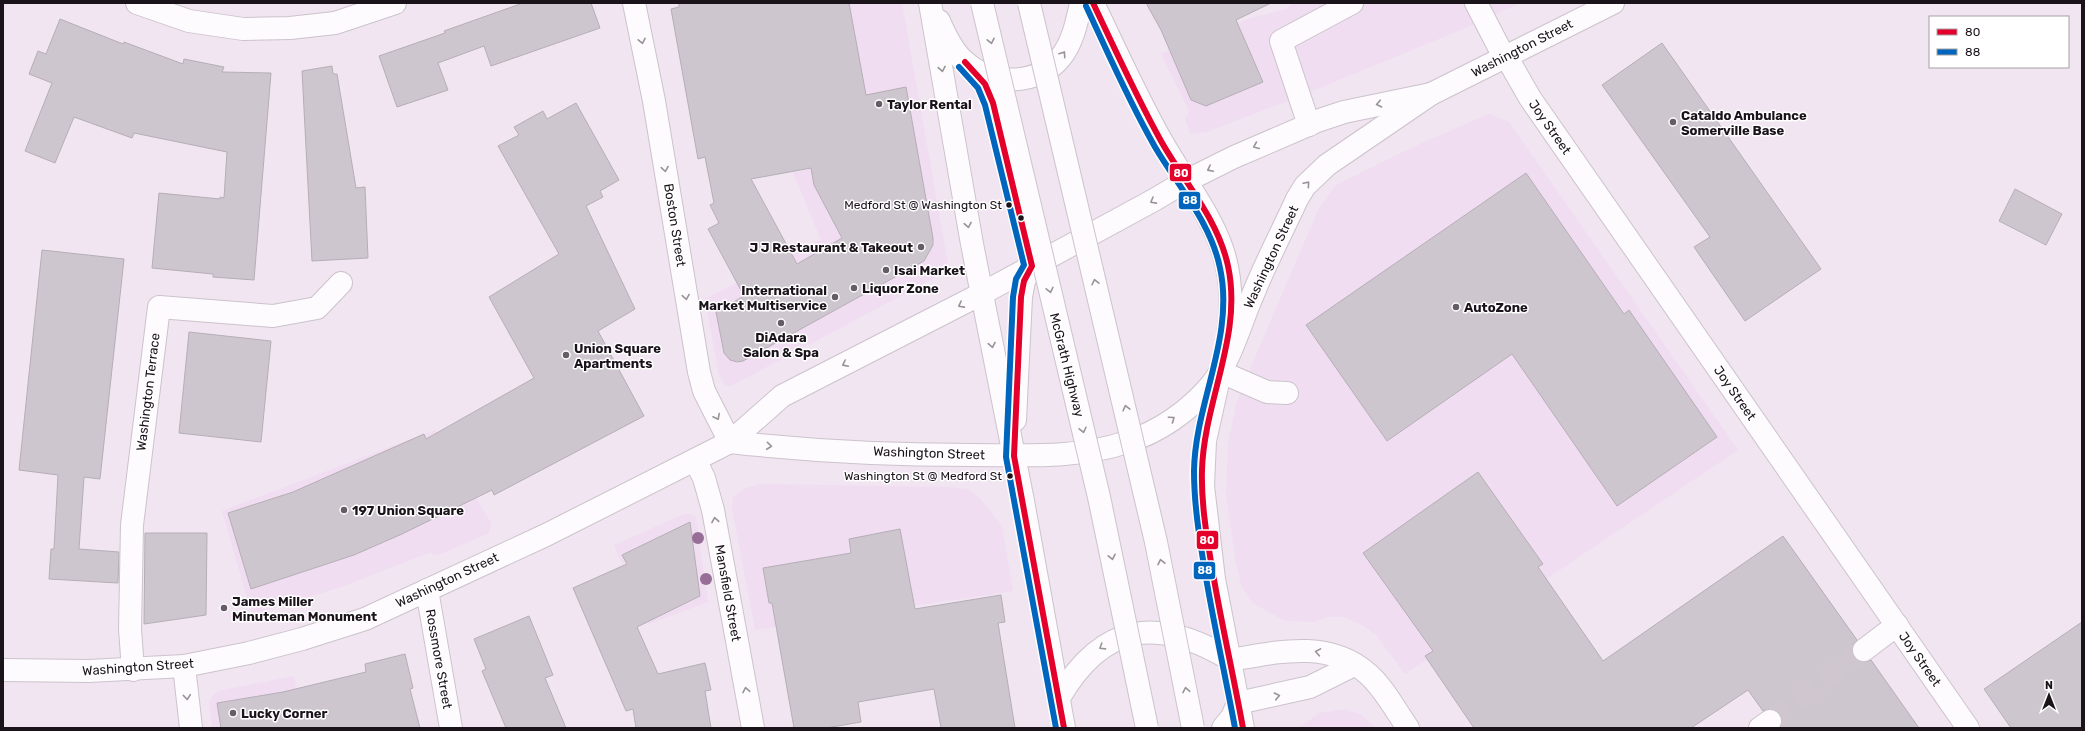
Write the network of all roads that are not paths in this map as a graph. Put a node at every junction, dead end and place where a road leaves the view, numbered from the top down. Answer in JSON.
{"nodes":[{"id":1,"x":137,"y":3,"type":"edge"},
{"id":2,"x":395,"y":3,"type":"edge"},
{"id":3,"x":634,"y":3,"type":"edge"},
{"id":4,"x":931,"y":3,"type":"edge"},
{"id":5,"x":982,"y":3,"type":"edge"},
{"id":6,"x":1029,"y":3,"type":"edge"},
{"id":7,"x":1081,"y":3,"type":"edge"},
{"id":8,"x":1093,"y":3,"type":"edge"},
{"id":9,"x":1352,"y":3,"type":"edge"},
{"id":10,"x":1476,"y":3,"type":"edge"},
{"id":11,"x":1613,"y":3,"type":"edge"},
{"id":12,"x":1505,"y":57,"type":"junction"},
{"id":13,"x":965,"y":62,"type":"junction"},
{"id":14,"x":1431,"y":94,"type":"junction"},
{"id":15,"x":1309,"y":125,"type":"junction"},
{"id":16,"x":1186,"y":181,"type":"junction"},
{"id":17,"x":1032,"y":266,"type":"junction"},
{"id":18,"x":341,"y":283,"type":"dead end"},
{"id":19,"x":981,"y":294,"type":"junction"},
{"id":20,"x":1220,"y":372,"type":"junction"},
{"id":21,"x":1287,"y":393,"type":"dead end"},
{"id":22,"x":730,"y":442,"type":"junction"},
{"id":23,"x":1014,"y":456,"type":"junction"},
{"id":24,"x":695,"y":460,"type":"junction"},
{"id":25,"x":427,"y":590,"type":"junction"},
{"id":26,"x":1897,"y":625,"type":"junction"},
{"id":27,"x":1864,"y":650,"type":"tunnel mouth"},
{"id":28,"x":1231,"y":660,"type":"junction"},
{"id":29,"x":1354,"y":665,"type":"junction"},
{"id":30,"x":184,"y":666,"type":"junction"},
{"id":31,"x":3,"y":670,"type":"edge"},
{"id":32,"x":133,"y":670,"type":"junction"},
{"id":33,"x":1059,"y":698,"type":"junction"},
{"id":34,"x":1238,"y":703,"type":"junction"},
{"id":35,"x":1066,"y":726,"type":"edge"},
{"id":36,"x":190,"y":728,"type":"edge"},
{"id":37,"x":451,"y":728,"type":"edge"},
{"id":38,"x":753,"y":728,"type":"edge"},
{"id":39,"x":1147,"y":728,"type":"edge"},
{"id":40,"x":1193,"y":728,"type":"edge"},
{"id":41,"x":1223,"y":728,"type":"edge"},
{"id":42,"x":1243,"y":728,"type":"edge"},
{"id":43,"x":1408,"y":728,"type":"edge"},
{"id":44,"x":1968,"y":728,"type":"edge"}],
"edges":[{"from":1,"to":2,"type":"main road"},
{"from":3,"to":22,"type":"main road","name":"Boston Street","one_way":true},
{"from":4,"to":13,"type":"main road"},
{"from":4,"to":19,"type":"main road","one_way":true},
{"from":5,"to":39,"type":"main road","name":"McGrath Highway","one_way":true,"bridge":true},
{"from":40,"to":6,"type":"main road","one_way":true,"bridge":true},
{"from":13,"to":7,"type":"main road","one_way":true},
{"from":8,"to":16,"type":"main road"},
{"from":9,"to":15,"type":"main road"},
{"from":10,"to":12,"type":"main road","name":"Joy Street"},
{"from":11,"to":12,"type":"main road","name":"Washington Street"},
{"from":12,"to":14,"type":"main road","name":"Washington Street"},
{"from":12,"to":26,"type":"main road","name":"Joy Street"},
{"from":13,"to":17,"type":"main road"},
{"from":14,"to":15,"type":"main road","name":"Washington Street","one_way":true},
{"from":20,"to":14,"type":"main road","name":"Washington Street","one_way":true},
{"from":15,"to":16,"type":"main road","name":"Washington Street","one_way":true},
{"from":16,"to":17,"type":"main road","name":"Washington Street","one_way":true},
{"from":16,"to":20,"type":"main road"},
{"from":17,"to":19,"type":"main road","name":"Washington Street"},
{"from":17,"to":23,"type":"main road"},
{"from":18,"to":32,"type":"main road","name":"Washington Terrace"},
{"from":19,"to":22,"type":"main road","name":"Washington Street","one_way":true},
{"from":19,"to":23,"type":"main road","one_way":true},
{"from":20,"to":21,"type":"main road"},
{"from":23,"to":20,"type":"main road","name":"Washington Street","one_way":true},
{"from":20,"to":28,"type":"main road"},
{"from":22,"to":23,"type":"main road","name":"Washington Street","one_way":true},
{"from":22,"to":24,"type":"main road","name":"Washington Street"},
{"from":23,"to":33,"type":"main road"},
{"from":24,"to":25,"type":"main road","name":"Washington Street"},
{"from":38,"to":24,"type":"main road","name":"Mansfield Street","one_way":true},
{"from":25,"to":30,"type":"main road","name":"Washington Street"},
{"from":25,"to":37,"type":"main road","name":"Rossmore Street"},
{"from":26,"to":27,"type":"main road"},
{"from":26,"to":44,"type":"main road","name":"Joy Street"},
{"from":29,"to":28,"type":"main road","one_way":true},
{"from":28,"to":33,"type":"main road","one_way":true},
{"from":28,"to":34,"type":"main road"},
{"from":34,"to":29,"type":"main road","one_way":true},
{"from":29,"to":43,"type":"main road"},
{"from":30,"to":32,"type":"main road","name":"Washington Street"},
{"from":30,"to":36,"type":"main road","one_way":true},
{"from":31,"to":32,"type":"main road","name":"Washington Street"},
{"from":33,"to":35,"type":"main road"},
{"from":34,"to":41,"type":"main road"},
{"from":34,"to":42,"type":"main road"}]}
